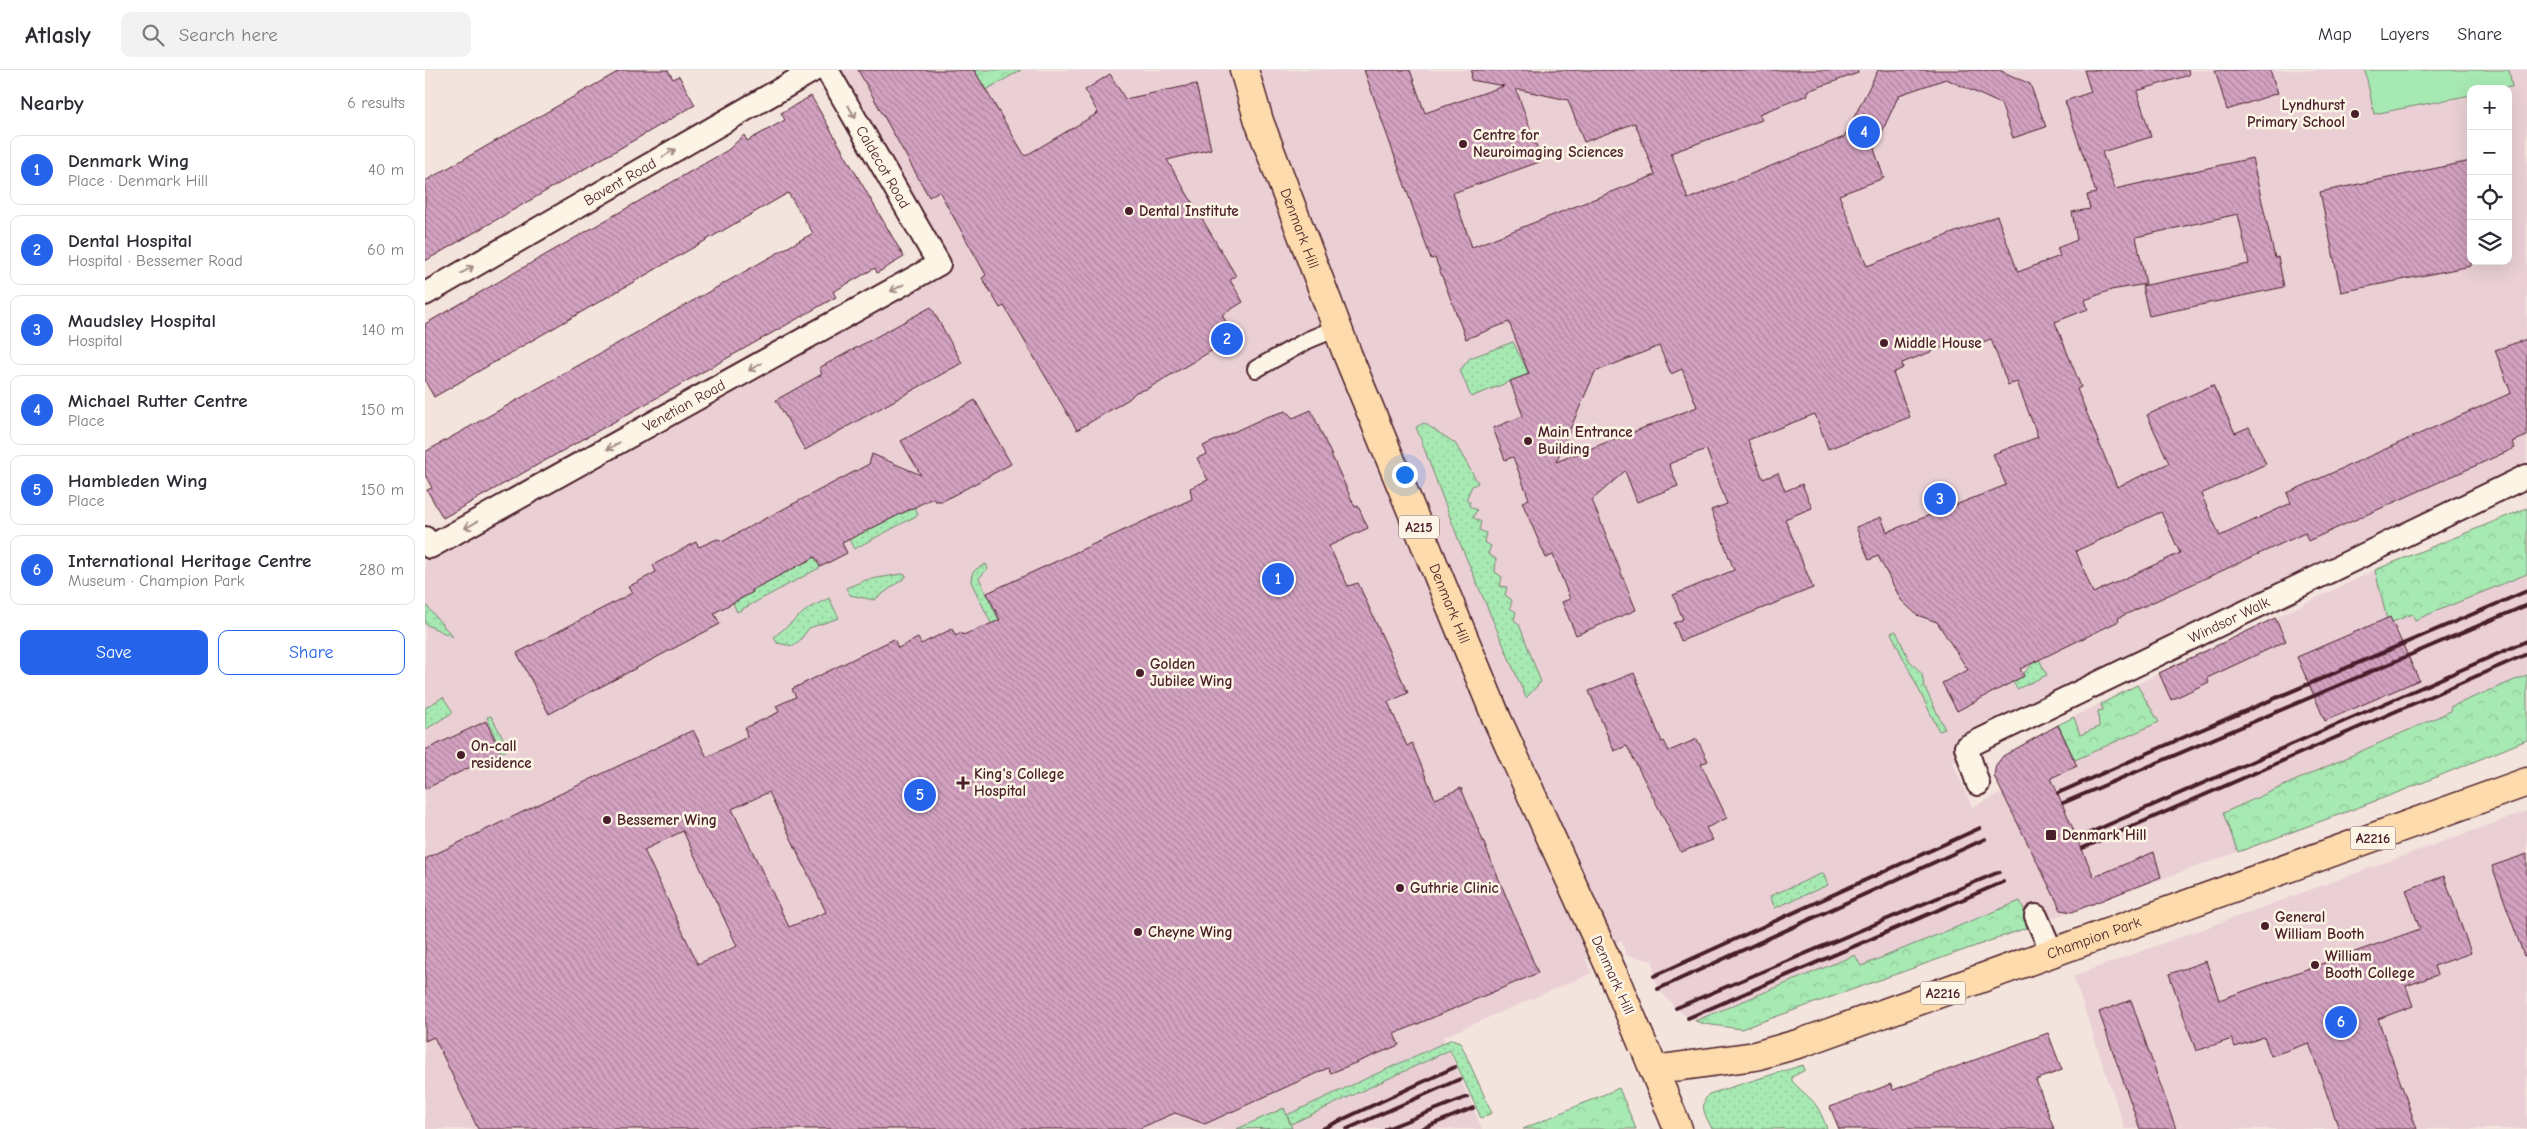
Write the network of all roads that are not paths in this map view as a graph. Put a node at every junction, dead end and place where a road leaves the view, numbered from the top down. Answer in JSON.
{"nodes":[{"id":1,"x":814,"y":70,"type":"edge"},
{"id":2,"x":827,"y":70,"type":"edge"},
{"id":3,"x":1244,"y":70,"type":"edge"},
{"id":4,"x":939,"y":264,"type":"joint"},
{"id":5,"x":425,"y":294,"type":"edge"},
{"id":6,"x":1337,"y":328,"type":"junction"},
{"id":7,"x":1256,"y":369,"type":"dead end"},
{"id":8,"x":2527,"y":476,"type":"edge"},
{"id":9,"x":428,"y":543,"type":"edge"},
{"id":10,"x":2527,"y":782,"type":"edge"},
{"id":11,"x":1978,"y":784,"type":"dead end"},
{"id":12,"x":2036,"y":916,"type":"dead end"},
{"id":13,"x":2051,"y":953,"type":"junction"},
{"id":14,"x":1654,"y":1070,"type":"junction"},
{"id":15,"x":1678,"y":1129,"type":"edge"}],
"edges":[{"from":5,"to":1,"type":"street","name":"Bavent Road","one_way":true},
{"from":2,"to":4,"type":"street","name":"Caldecot Road","one_way":true},
{"from":3,"to":6,"type":"main road","name":"Denmark Hill","number":"A215"},
{"from":4,"to":9,"type":"street","name":"Venetian Road","one_way":true},
{"from":6,"to":7,"type":"street"},
{"from":6,"to":14,"type":"main road","name":"Denmark Hill","number":"A215","bridge":true},
{"from":8,"to":11,"type":"street","name":"Windsor Walk"},
{"from":10,"to":13,"type":"main road","name":"Champion Park","number":"A2216"},
{"from":12,"to":13,"type":"street"},
{"from":13,"to":14,"type":"main road","name":"Champion Park","number":"A2216"},
{"from":14,"to":15,"type":"main road","name":"Denmark Hill","number":"A215"}]}
